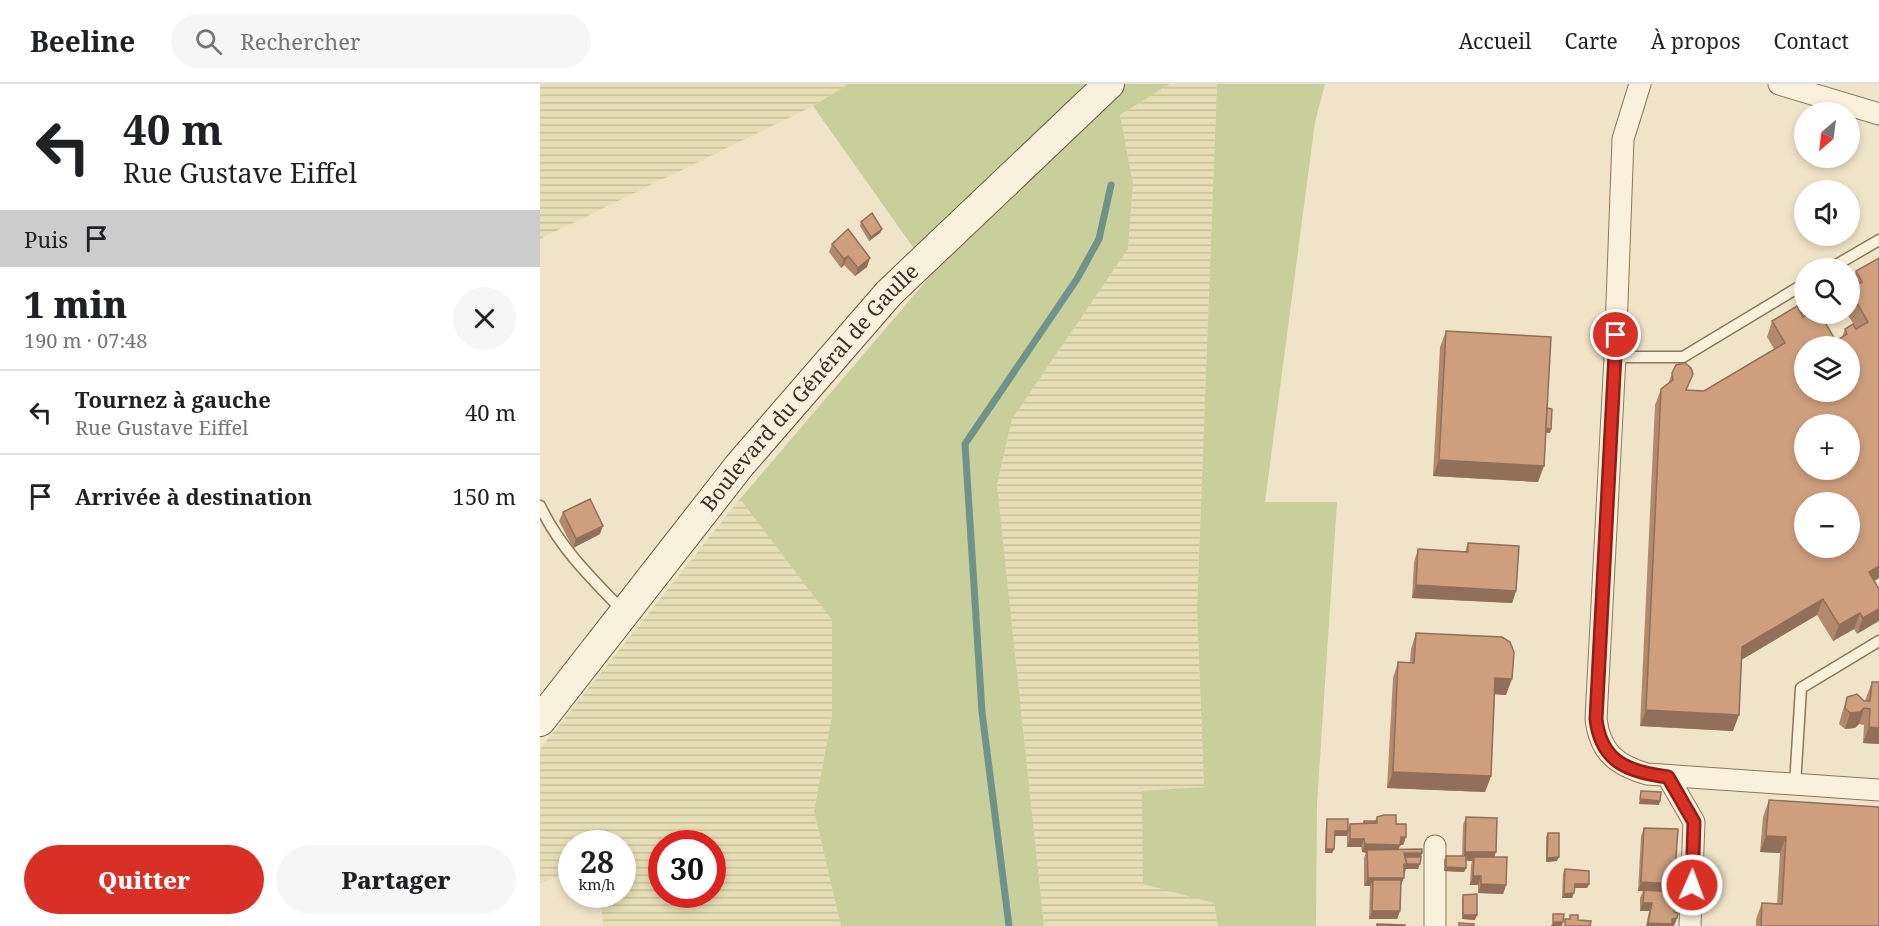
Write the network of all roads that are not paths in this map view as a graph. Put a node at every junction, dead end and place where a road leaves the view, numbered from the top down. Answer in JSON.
{"nodes":[{"id":1,"x":1640,"y":84,"type":"edge"},
{"id":2,"x":1779,"y":84,"type":"edge"},
{"id":3,"x":1102,"y":91,"type":"edge"},
{"id":4,"x":1879,"y":114,"type":"edge"},
{"id":5,"x":1879,"y":240,"type":"edge"},
{"id":6,"x":1848,"y":258,"type":"edge"},
{"id":7,"x":1794,"y":291,"type":"edge"},
{"id":8,"x":1615,"y":357,"type":"junction"},
{"id":9,"x":540,"y":506,"type":"edge"},
{"id":10,"x":625,"y":613,"type":"junction"},
{"id":11,"x":1879,"y":640,"type":"edge"},
{"id":12,"x":540,"y":721,"type":"edge"},
{"id":13,"x":1668,"y":777,"type":"junction"},
{"id":14,"x":1795,"y":785,"type":"junction"},
{"id":15,"x":1879,"y":790,"type":"edge"},
{"id":16,"x":1435,"y":846,"type":"dead end"},
{"id":17,"x":1435,"y":926,"type":"edge"},
{"id":18,"x":1690,"y":926,"type":"edge"}],
"edges":[{"from":1,"to":8,"type":"street"},
{"from":2,"to":4,"type":"street"},
{"from":3,"to":10,"type":"street","name":"Boulevard du Général de Gaulle"},
{"from":5,"to":6,"type":"lane"},
{"from":7,"to":8,"type":"lane"},
{"from":8,"to":13,"type":"street"},
{"from":9,"to":10,"type":"lane"},
{"from":10,"to":12,"type":"street","name":"Boulevard du Général de Gaulle"},
{"from":11,"to":14,"type":"lane"},
{"from":13,"to":14,"type":"street"},
{"from":13,"to":18,"type":"street"},
{"from":14,"to":15,"type":"street"},
{"from":16,"to":17,"type":"street"}]}
